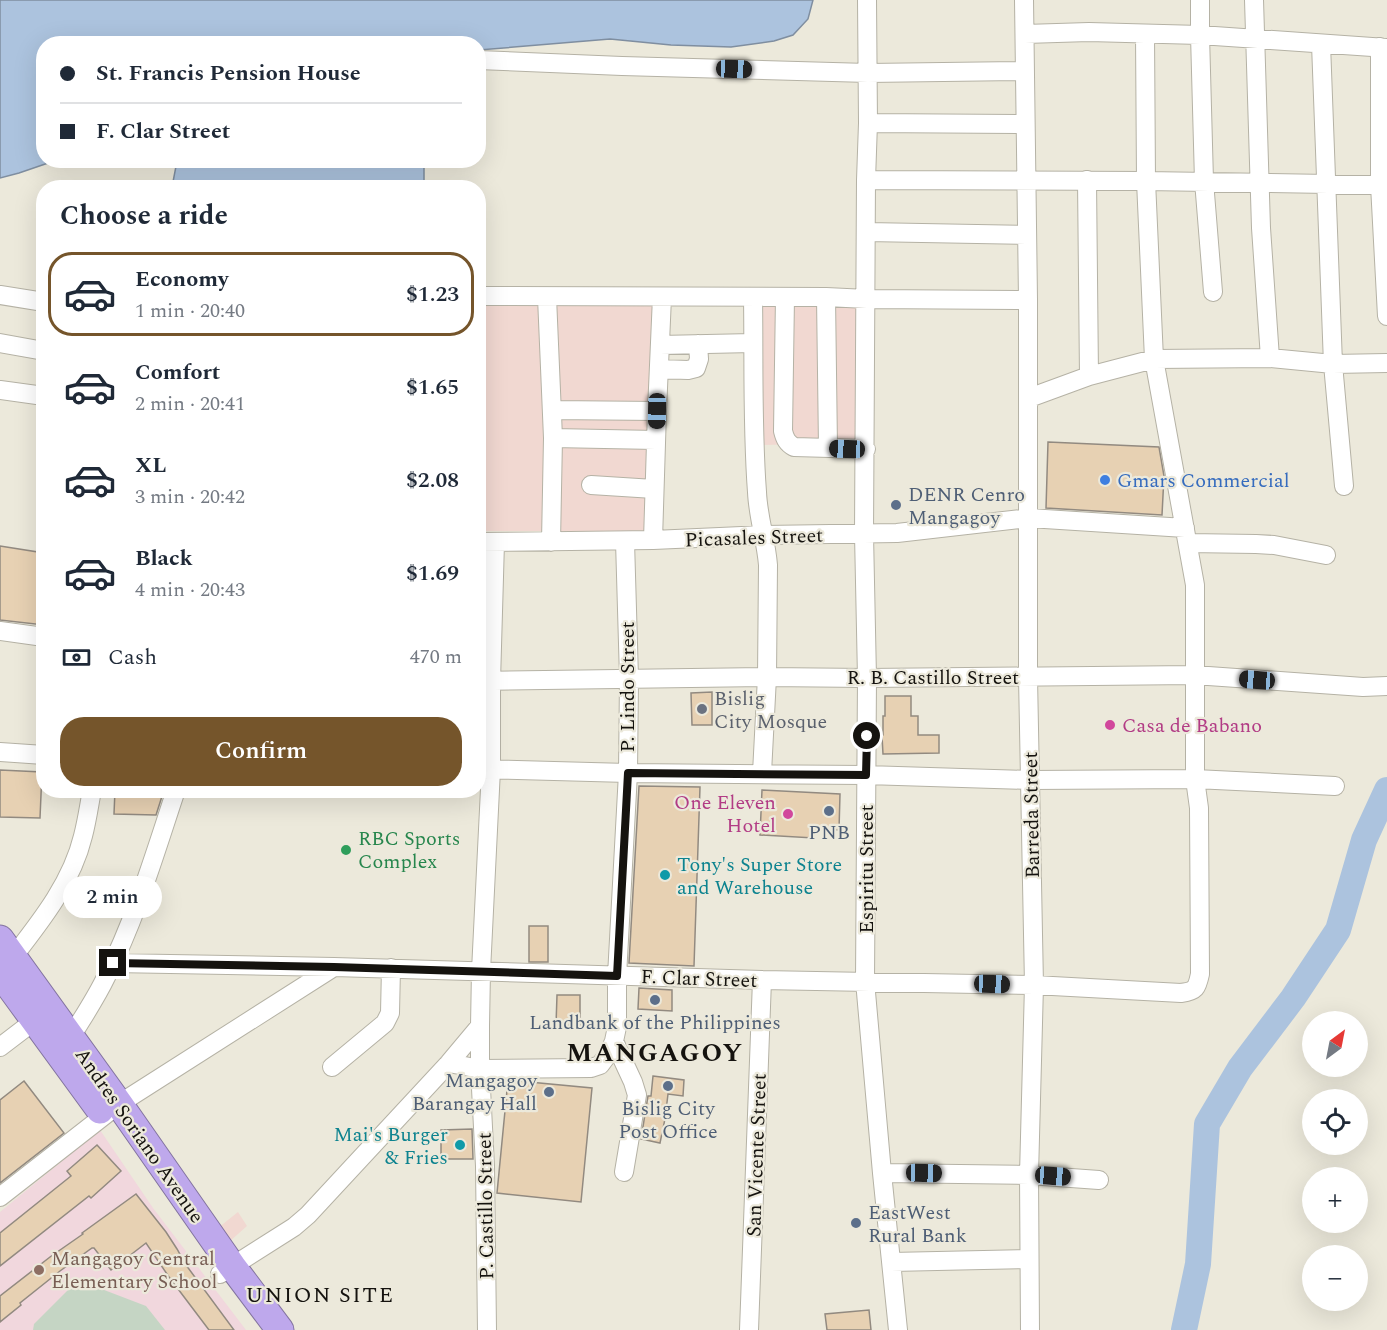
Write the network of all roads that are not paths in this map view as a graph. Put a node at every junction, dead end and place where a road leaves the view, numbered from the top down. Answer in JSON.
{"nodes":[{"id":1,"x":867,"y":0,"type":"edge"},
{"id":2,"x":1024,"y":0,"type":"edge"},
{"id":3,"x":1200,"y":0,"type":"edge"},
{"id":4,"x":1254,"y":0,"type":"edge"},
{"id":5,"x":1025,"y":34,"type":"junction"},
{"id":6,"x":1145,"y":34,"type":"junction"},
{"id":7,"x":1200,"y":36,"type":"junction"},
{"id":8,"x":1254,"y":39,"type":"junction"},
{"id":9,"x":1321,"y":44,"type":"junction"},
{"id":10,"x":1384,"y":48,"type":"edge"},
{"id":11,"x":486,"y":60,"type":"edge"},
{"id":12,"x":1024,"y":70,"type":"junction"},
{"id":13,"x":868,"y":72,"type":"junction"},
{"id":14,"x":868,"y":123,"type":"junction"},
{"id":15,"x":1025,"y":124,"type":"junction"},
{"id":16,"x":866,"y":180,"type":"junction"},
{"id":17,"x":1026,"y":180,"type":"junction"},
{"id":18,"x":1087,"y":180,"type":"junction"},
{"id":19,"x":1146,"y":181,"type":"junction"},
{"id":20,"x":1204,"y":181,"type":"junction"},
{"id":21,"x":1259,"y":182,"type":"junction"},
{"id":22,"x":1326,"y":183,"type":"junction"},
{"id":23,"x":1384,"y":185,"type":"edge"},
{"id":24,"x":867,"y":232,"type":"junction"},
{"id":25,"x":1026,"y":235,"type":"junction"},
{"id":26,"x":1213,"y":292,"type":"dead end"},
{"id":27,"x":0,"y":295,"type":"edge"},
{"id":28,"x":486,"y":296,"type":"edge"},
{"id":29,"x":547,"y":297,"type":"junction"},
{"id":30,"x":662,"y":297,"type":"junction"},
{"id":31,"x":753,"y":297,"type":"junction"},
{"id":32,"x":784,"y":297,"type":"junction"},
{"id":33,"x":826,"y":297,"type":"junction"},
{"id":34,"x":867,"y":299,"type":"junction"},
{"id":35,"x":1028,"y":300,"type":"junction"},
{"id":36,"x":36,"y":301,"type":"edge"},
{"id":37,"x":1387,"y":316,"type":"edge"},
{"id":38,"x":0,"y":343,"type":"edge"},
{"id":39,"x":753,"y":343,"type":"junction"},
{"id":40,"x":698,"y":344,"type":"junction"},
{"id":41,"x":660,"y":345,"type":"junction"},
{"id":42,"x":36,"y":350,"type":"edge"},
{"id":43,"x":1270,"y":358,"type":"junction"},
{"id":44,"x":1154,"y":359,"type":"junction"},
{"id":45,"x":1387,"y":363,"type":"edge"},
{"id":46,"x":1333,"y":364,"type":"junction"},
{"id":47,"x":659,"y":369,"type":"junction"},
{"id":48,"x":1089,"y":376,"type":"junction"},
{"id":49,"x":0,"y":390,"type":"edge"},
{"id":50,"x":36,"y":395,"type":"edge"},
{"id":51,"x":1029,"y":398,"type":"junction"},
{"id":52,"x":552,"y":410,"type":"junction"},
{"id":53,"x":657,"y":411,"type":"junction"},
{"id":54,"x":553,"y":438,"type":"junction"},
{"id":55,"x":656,"y":440,"type":"junction"},
{"id":56,"x":828,"y":448,"type":"junction"},
{"id":57,"x":866,"y":449,"type":"junction"},
{"id":58,"x":591,"y":486,"type":"dead end"},
{"id":59,"x":1344,"y":486,"type":"dead end"},
{"id":60,"x":654,"y":489,"type":"junction"},
{"id":61,"x":1029,"y":518,"type":"junction"},
{"id":62,"x":864,"y":534,"type":"junction"},
{"id":63,"x":764,"y":535,"type":"junction"},
{"id":64,"x":1186,"y":536,"type":"junction"},
{"id":65,"x":653,"y":540,"type":"junction"},
{"id":66,"x":626,"y":541,"type":"junction"},
{"id":67,"x":487,"y":542,"type":"edge"},
{"id":68,"x":550,"y":542,"type":"junction"},
{"id":69,"x":1326,"y":555,"type":"dead end"},
{"id":70,"x":486,"y":612,"type":"edge"},
{"id":71,"x":0,"y":631,"type":"edge"},
{"id":72,"x":36,"y":636,"type":"edge"},
{"id":73,"x":1194,"y":675,"type":"junction"},
{"id":74,"x":767,"y":677,"type":"junction"},
{"id":75,"x":1028,"y":677,"type":"junction"},
{"id":76,"x":629,"y":678,"type":"junction"},
{"id":77,"x":867,"y":678,"type":"junction"},
{"id":78,"x":486,"y":681,"type":"edge"},
{"id":79,"x":1387,"y":686,"type":"edge"},
{"id":80,"x":0,"y":752,"type":"edge"},
{"id":81,"x":36,"y":754,"type":"edge"},
{"id":82,"x":486,"y":769,"type":"edge"},
{"id":83,"x":628,"y":773,"type":"junction"},
{"id":84,"x":762,"y":773,"type":"junction"},
{"id":85,"x":866,"y":775,"type":"junction"},
{"id":86,"x":1196,"y":779,"type":"junction"},
{"id":87,"x":1030,"y":780,"type":"junction"},
{"id":88,"x":1335,"y":786,"type":"dead end"},
{"id":89,"x":90,"y":798,"type":"edge"},
{"id":90,"x":173,"y":798,"type":"edge"},
{"id":91,"x":484,"y":798,"type":"edge"},
{"id":92,"x":4,"y":956,"type":"edge"},
{"id":93,"x":113,"y":963,"type":"junction"},
{"id":94,"x":334,"y":967,"type":"junction"},
{"id":95,"x":391,"y":968,"type":"junction"},
{"id":96,"x":481,"y":971,"type":"junction"},
{"id":97,"x":617,"y":976,"type":"junction"},
{"id":98,"x":762,"y":980,"type":"junction"},
{"id":99,"x":865,"y":981,"type":"junction"},
{"id":100,"x":1034,"y":985,"type":"junction"},
{"id":101,"x":42,"y":1014,"type":"junction"},
{"id":102,"x":480,"y":1026,"type":"junction"},
{"id":103,"x":71,"y":1037,"type":"junction"},
{"id":104,"x":615,"y":1041,"type":"junction"},
{"id":105,"x":0,"y":1047,"type":"edge"},
{"id":106,"x":449,"y":1063,"type":"junction"},
{"id":107,"x":332,"y":1067,"type":"dead end"},
{"id":108,"x":480,"y":1069,"type":"junction"},
{"id":109,"x":111,"y":1110,"type":"junction"},
{"id":110,"x":624,"y":1172,"type":"dead end"},
{"id":111,"x":882,"y":1173,"type":"junction"},
{"id":112,"x":1029,"y":1174,"type":"junction"},
{"id":113,"x":1099,"y":1180,"type":"dead end"},
{"id":114,"x":0,"y":1197,"type":"edge"},
{"id":115,"x":1029,"y":1259,"type":"junction"},
{"id":116,"x":891,"y":1262,"type":"junction"},
{"id":117,"x":226,"y":1270,"type":"junction"},
{"id":118,"x":261,"y":1330,"type":"edge"},
{"id":119,"x":280,"y":1330,"type":"edge"},
{"id":120,"x":487,"y":1330,"type":"edge"},
{"id":121,"x":749,"y":1330,"type":"edge"},
{"id":122,"x":898,"y":1330,"type":"edge"},
{"id":123,"x":1029,"y":1330,"type":"edge"}],
"edges":[{"from":1,"to":13,"type":"street","name":"Espiritu Street"},
{"from":2,"to":5,"type":"street","name":"Barreda Street"},
{"from":3,"to":7,"type":"street"},
{"from":4,"to":8,"type":"street"},
{"from":5,"to":6,"type":"street"},
{"from":5,"to":12,"type":"street","name":"Barreda Street"},
{"from":6,"to":7,"type":"street"},
{"from":6,"to":19,"type":"street"},
{"from":7,"to":8,"type":"street"},
{"from":7,"to":20,"type":"street"},
{"from":8,"to":9,"type":"street"},
{"from":8,"to":21,"type":"street"},
{"from":9,"to":10,"type":"street"},
{"from":9,"to":22,"type":"street"},
{"from":10,"to":23,"type":"street"},
{"from":11,"to":13,"type":"street"},
{"from":12,"to":13,"type":"street"},
{"from":12,"to":15,"type":"street","name":"Barreda Street"},
{"from":13,"to":14,"type":"street","name":"Espiritu Street"},
{"from":14,"to":15,"type":"street"},
{"from":14,"to":16,"type":"street","name":"Espiritu Street"},
{"from":15,"to":17,"type":"street","name":"Barreda Street"},
{"from":16,"to":17,"type":"street"},
{"from":16,"to":24,"type":"street","name":"Espiritu Street"},
{"from":17,"to":18,"type":"street"},
{"from":17,"to":25,"type":"street","name":"Barreda Street"},
{"from":18,"to":19,"type":"street"},
{"from":18,"to":48,"type":"street"},
{"from":19,"to":20,"type":"street"},
{"from":19,"to":44,"type":"street"},
{"from":20,"to":21,"type":"street"},
{"from":20,"to":26,"type":"street"},
{"from":21,"to":22,"type":"street"},
{"from":21,"to":43,"type":"street"},
{"from":22,"to":23,"type":"street"},
{"from":22,"to":46,"type":"street"},
{"from":23,"to":37,"type":"street"},
{"from":24,"to":25,"type":"street"},
{"from":24,"to":34,"type":"street","name":"Espiritu Street"},
{"from":25,"to":35,"type":"street","name":"Barreda Street"},
{"from":27,"to":36,"type":"street"},
{"from":28,"to":29,"type":"street"},
{"from":29,"to":30,"type":"street"},
{"from":29,"to":52,"type":"street"},
{"from":30,"to":31,"type":"street"},
{"from":30,"to":41,"type":"street"},
{"from":31,"to":32,"type":"street"},
{"from":31,"to":39,"type":"street"},
{"from":32,"to":33,"type":"street"},
{"from":32,"to":56,"type":"street"},
{"from":33,"to":34,"type":"street"},
{"from":33,"to":56,"type":"street"},
{"from":34,"to":35,"type":"street"},
{"from":34,"to":57,"type":"street","name":"Espiritu Street"},
{"from":35,"to":51,"type":"street","name":"Barreda Street"},
{"from":38,"to":42,"type":"street"},
{"from":39,"to":40,"type":"street"},
{"from":39,"to":63,"type":"street"},
{"from":40,"to":41,"type":"street"},
{"from":40,"to":47,"type":"street"},
{"from":41,"to":47,"type":"street"},
{"from":43,"to":44,"type":"street"},
{"from":43,"to":46,"type":"street"},
{"from":44,"to":48,"type":"street"},
{"from":44,"to":64,"type":"street"},
{"from":45,"to":46,"type":"street"},
{"from":46,"to":59,"type":"street"},
{"from":47,"to":53,"type":"street"},
{"from":48,"to":51,"type":"street"},
{"from":49,"to":50,"type":"street"},
{"from":51,"to":61,"type":"street","name":"Barreda Street"},
{"from":52,"to":53,"type":"street"},
{"from":52,"to":54,"type":"street"},
{"from":53,"to":55,"type":"street"},
{"from":54,"to":55,"type":"street"},
{"from":54,"to":68,"type":"street"},
{"from":55,"to":60,"type":"street"},
{"from":56,"to":57,"type":"street"},
{"from":57,"to":62,"type":"street","name":"Espiritu Street"},
{"from":58,"to":60,"type":"street"},
{"from":60,"to":65,"type":"street"},
{"from":61,"to":62,"type":"street","name":"Picasales Street"},
{"from":61,"to":64,"type":"street","name":"Picasales Street"},
{"from":61,"to":75,"type":"street","name":"Barreda Street"},
{"from":62,"to":63,"type":"street","name":"Picasales Street"},
{"from":62,"to":77,"type":"street","name":"Espiritu Street"},
{"from":63,"to":65,"type":"street","name":"Picasales Street"},
{"from":63,"to":74,"type":"street"},
{"from":64,"to":69,"type":"street","name":"Picasales Street"},
{"from":64,"to":73,"type":"street"},
{"from":65,"to":66,"type":"street","name":"Picasales Street"},
{"from":66,"to":68,"type":"street","name":"Picasales Street"},
{"from":66,"to":76,"type":"street","name":"P. Lindo Street"},
{"from":67,"to":68,"type":"street","name":"Picasales Street"},
{"from":67,"to":70,"type":"street","name":"P. Castillo Street"},
{"from":71,"to":72,"type":"street"},
{"from":73,"to":75,"type":"street","name":"R. B. Castillo Street"},
{"from":73,"to":79,"type":"street","name":"R. B. Castillo Street"},
{"from":73,"to":86,"type":"street"},
{"from":74,"to":76,"type":"street","name":"R. B. Castillo Street"},
{"from":74,"to":77,"type":"street","name":"R. B. Castillo Street"},
{"from":74,"to":84,"type":"street"},
{"from":75,"to":77,"type":"street","name":"R. B. Castillo Street"},
{"from":75,"to":87,"type":"street","name":"Barreda Street"},
{"from":76,"to":78,"type":"street","name":"R. B. Castillo Street"},
{"from":76,"to":83,"type":"street","name":"P. Lindo Street"},
{"from":77,"to":85,"type":"street","name":"Espiritu Street"},
{"from":80,"to":81,"type":"street"},
{"from":82,"to":83,"type":"street"},
{"from":83,"to":84,"type":"street"},
{"from":83,"to":97,"type":"street","name":"P. Lindo Street"},
{"from":84,"to":85,"type":"street"},
{"from":85,"to":87,"type":"street"},
{"from":85,"to":99,"type":"street","name":"Espiritu Street"},
{"from":86,"to":87,"type":"street"},
{"from":86,"to":88,"type":"street"},
{"from":86,"to":100,"type":"street","name":"F. Clar Street"},
{"from":87,"to":100,"type":"street","name":"Barreda Street"},
{"from":89,"to":92,"type":"street"},
{"from":90,"to":93,"type":"street"},
{"from":91,"to":96,"type":"street","name":"P. Castillo Street"},
{"from":92,"to":101,"type":"highway","name":"Andres Soriano Avenue"},
{"from":93,"to":94,"type":"street","name":"F. Clar Street"},
{"from":93,"to":103,"type":"street"},
{"from":94,"to":95,"type":"street","name":"F. Clar Street"},
{"from":94,"to":109,"type":"street"},
{"from":95,"to":96,"type":"street","name":"F. Clar Street"},
{"from":95,"to":107,"type":"street"},
{"from":96,"to":97,"type":"street","name":"F. Clar Street"},
{"from":96,"to":102,"type":"street","name":"P. Castillo Street"},
{"from":97,"to":98,"type":"street","name":"F. Clar Street"},
{"from":97,"to":104,"type":"street","name":"P. Lindo Street"},
{"from":98,"to":99,"type":"street","name":"F. Clar Street"},
{"from":98,"to":121,"type":"street","name":"San Vicente Street"},
{"from":99,"to":100,"type":"street","name":"F. Clar Street"},
{"from":99,"to":111,"type":"street","name":"Espiritu Street"},
{"from":100,"to":112,"type":"street","name":"Barreda Street"},
{"from":101,"to":103,"type":"highway","name":"Andres Soriano Avenue"},
{"from":101,"to":105,"type":"street"},
{"from":101,"to":109,"type":"highway","name":"Andres Soriano Avenue"},
{"from":102,"to":106,"type":"street"},
{"from":102,"to":108,"type":"street","name":"P. Castillo Street"},
{"from":103,"to":109,"type":"highway","name":"Andres Soriano Avenue"},
{"from":104,"to":108,"type":"street"},
{"from":104,"to":110,"type":"street"},
{"from":106,"to":108,"type":"street"},
{"from":106,"to":117,"type":"street"},
{"from":108,"to":120,"type":"street","name":"P. Castillo Street"},
{"from":109,"to":114,"type":"street"},
{"from":109,"to":117,"type":"highway","name":"Andres Soriano Avenue"},
{"from":111,"to":112,"type":"street"},
{"from":111,"to":116,"type":"street","name":"Espiritu Street"},
{"from":112,"to":113,"type":"street"},
{"from":112,"to":115,"type":"street","name":"Barreda Street"},
{"from":115,"to":116,"type":"street"},
{"from":115,"to":123,"type":"street","name":"Barreda Street"},
{"from":116,"to":122,"type":"street","name":"Espiritu Street"},
{"from":117,"to":118,"type":"highway","name":"Andres Soriano Avenue"},
{"from":117,"to":119,"type":"highway","name":"Andres Soriano Avenue"}]}
